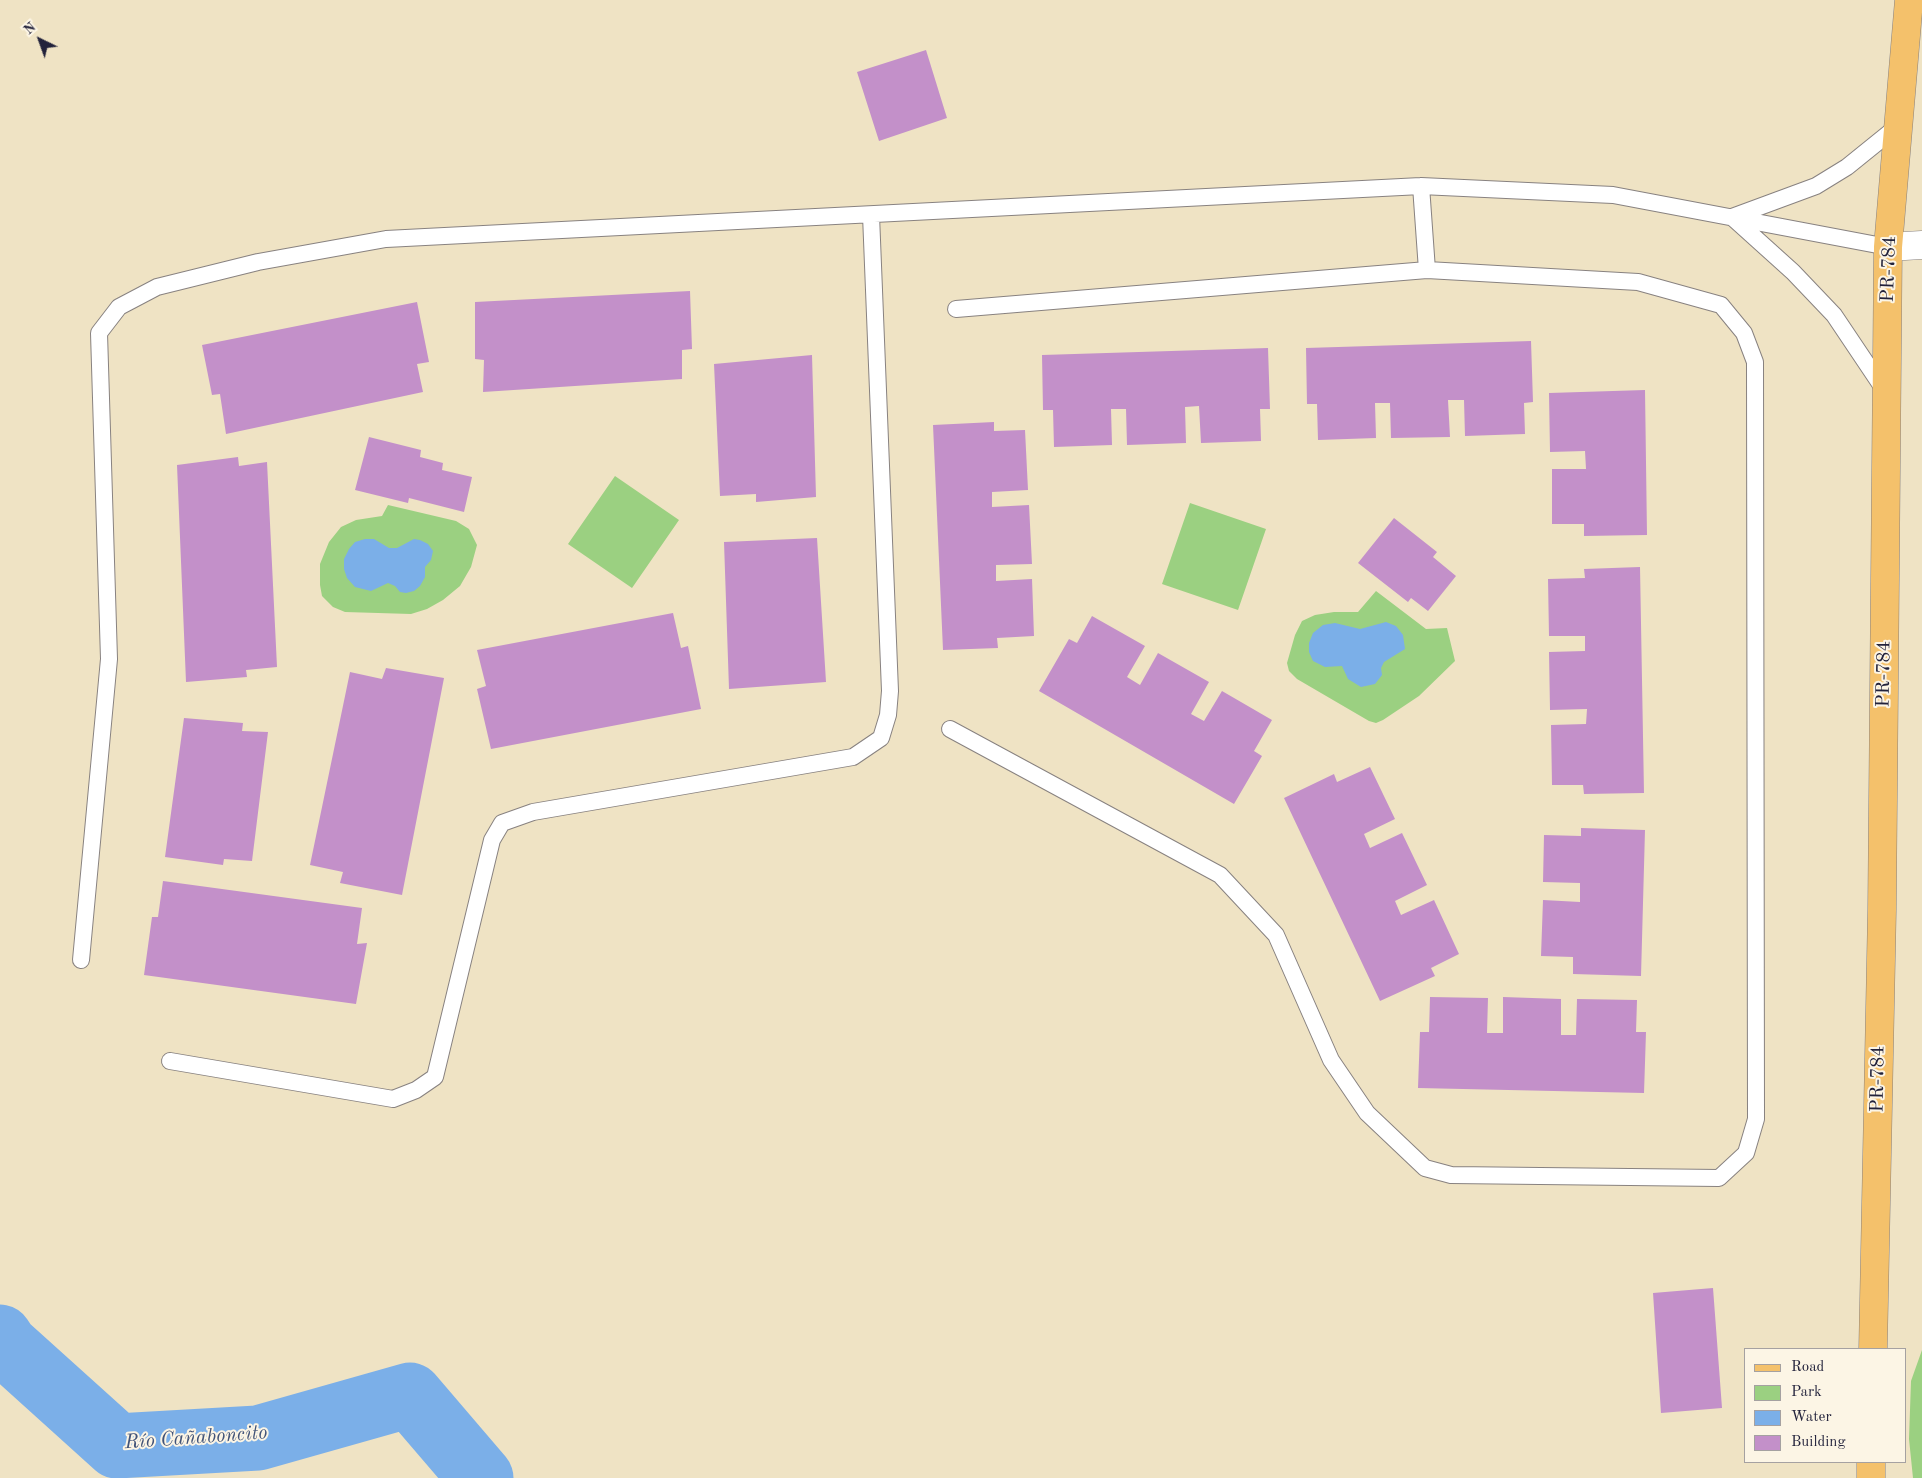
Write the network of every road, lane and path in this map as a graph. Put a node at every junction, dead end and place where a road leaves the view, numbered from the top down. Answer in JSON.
{"nodes":[{"id":1,"x":1909,"y":0,"type":"edge"},
{"id":2,"x":1899,"y":125,"type":"junction"},
{"id":3,"x":1421,"y":186,"type":"junction"},
{"id":4,"x":871,"y":215,"type":"junction"},
{"id":5,"x":1732,"y":217,"type":"junction"},
{"id":6,"x":1922,"y":245,"type":"edge"},
{"id":7,"x":1888,"y":247,"type":"junction"},
{"id":8,"x":1427,"y":270,"type":"junction"},
{"id":9,"x":956,"y":309,"type":"dead end"},
{"id":10,"x":1887,"y":394,"type":"junction"},
{"id":11,"x":950,"y":729,"type":"dead end"},
{"id":12,"x":81,"y":960,"type":"dead end"},
{"id":13,"x":170,"y":1061,"type":"dead end"},
{"id":14,"x":1874,"y":1348,"type":"edge"},
{"id":15,"x":1871,"y":1463,"type":"edge"},
{"id":16,"x":1871,"y":1478,"type":"edge"}],
"edges":[{"from":1,"to":2,"type":"main road","name":"PR-784","number":"PR-784"},
{"from":2,"to":5,"type":"lane"},
{"from":2,"to":7,"type":"main road","name":"PR-784","number":"PR-784"},
{"from":3,"to":4,"type":"lane"},
{"from":3,"to":5,"type":"lane"},
{"from":3,"to":8,"type":"lane"},
{"from":4,"to":12,"type":"lane"},
{"from":4,"to":13,"type":"lane"},
{"from":5,"to":7,"type":"lane"},
{"from":5,"to":10,"type":"lane"},
{"from":6,"to":7,"type":"street"},
{"from":7,"to":10,"type":"main road","name":"PR-784","number":"PR-784"},
{"from":8,"to":9,"type":"lane"},
{"from":8,"to":11,"type":"lane"},
{"from":10,"to":14,"type":"main road","name":"PR-784","number":"PR-784"},
{"from":15,"to":16,"type":"main road"}]}
